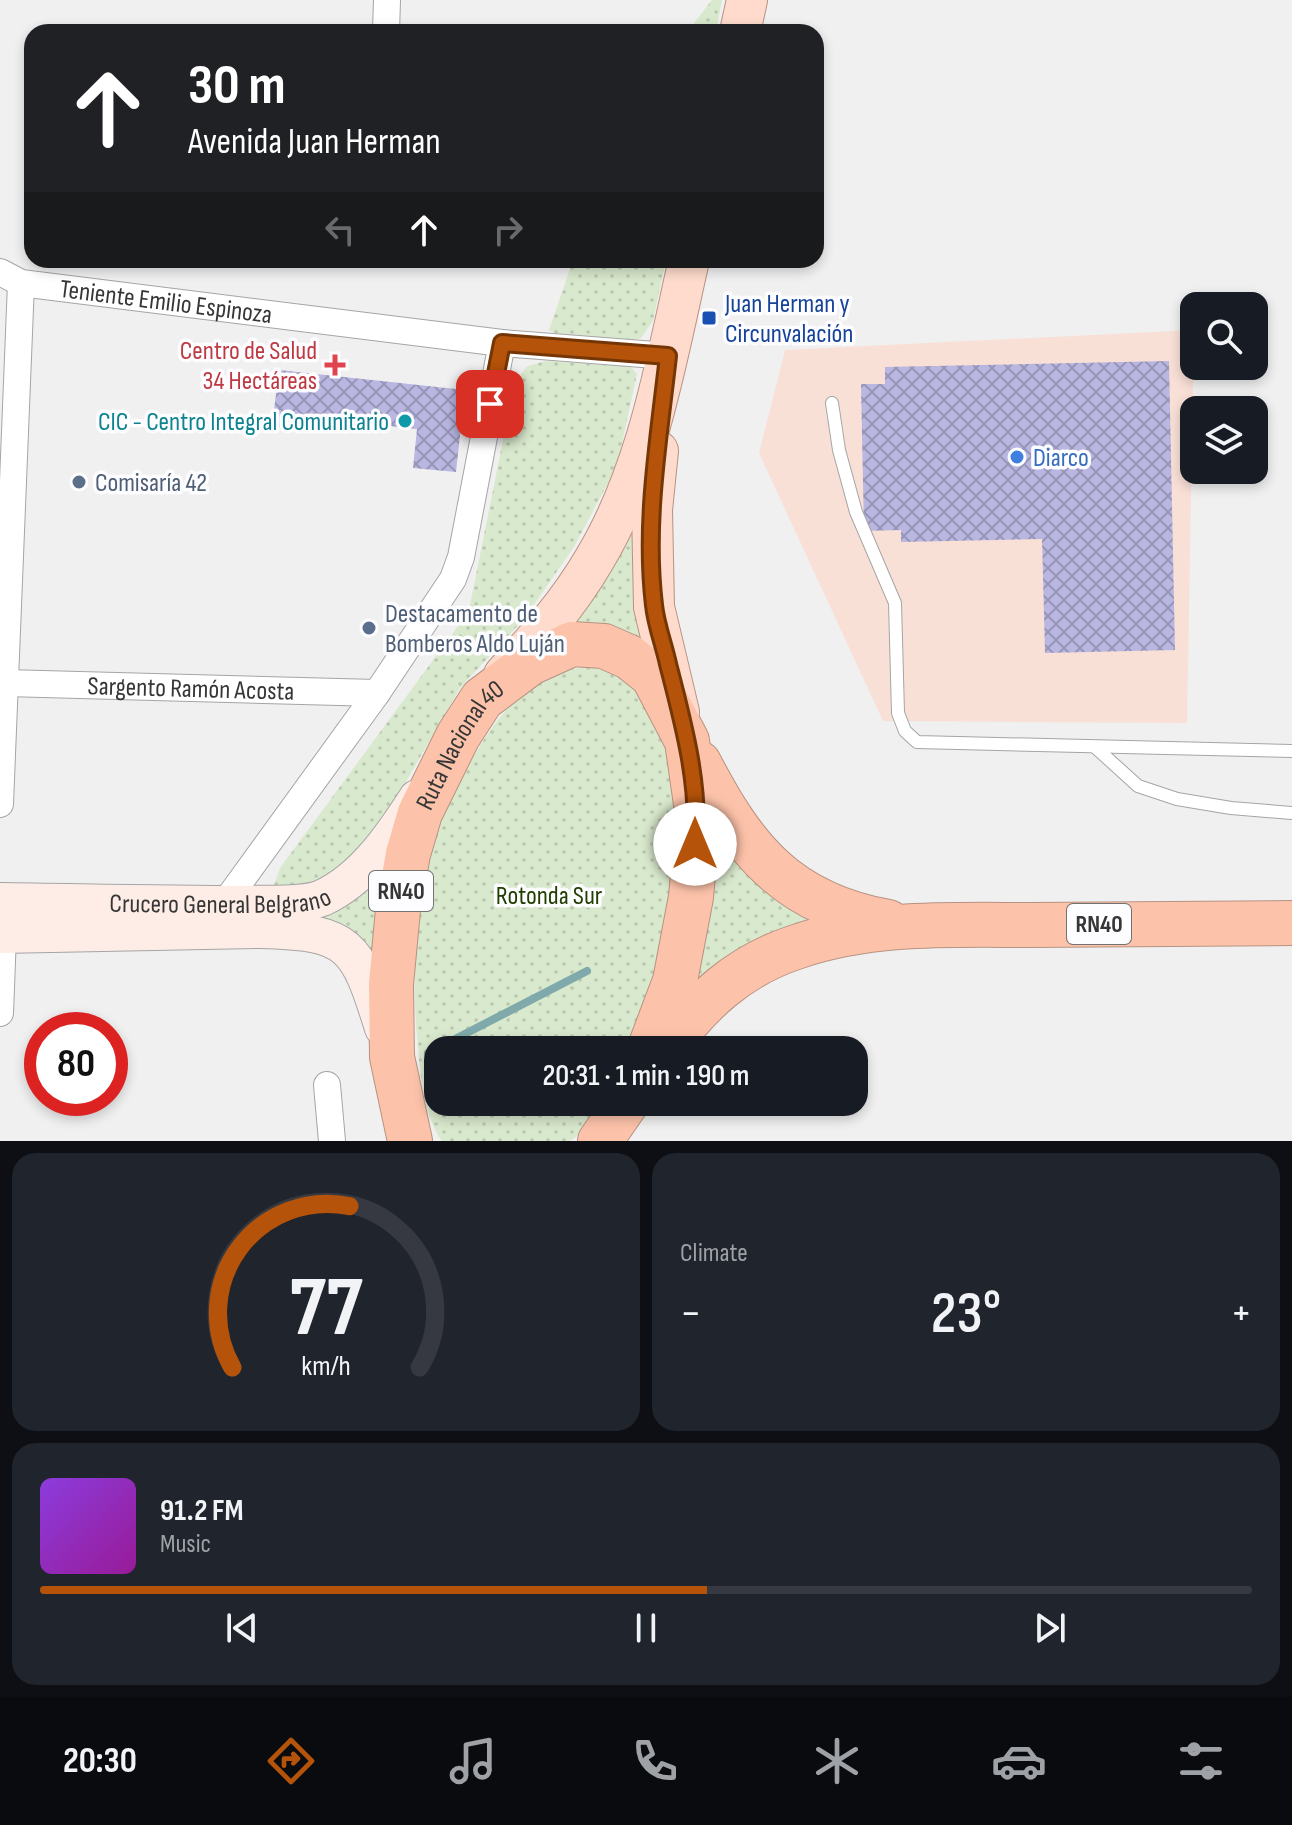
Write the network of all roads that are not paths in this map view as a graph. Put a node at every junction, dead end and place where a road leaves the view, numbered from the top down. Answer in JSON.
{"nodes":[{"id":1,"x":387,"y":0,"type":"edge"},
{"id":2,"x":747,"y":0,"type":"edge"},
{"id":3,"x":386,"y":24,"type":"edge"},
{"id":4,"x":742,"y":24,"type":"edge"},
{"id":5,"x":687,"y":268,"type":"edge"},
{"id":6,"x":11,"y":278,"type":"edge"},
{"id":7,"x":502,"y":343,"type":"junction"},
{"id":8,"x":668,"y":356,"type":"junction"},
{"id":9,"x":832,"y":403,"type":"dead end"},
{"id":10,"x":5,"y":683,"type":"junction"},
{"id":11,"x":377,"y":693,"type":"junction"},
{"id":12,"x":482,"y":699,"type":"junction"},
{"id":13,"x":458,"y":736,"type":"junction"},
{"id":14,"x":685,"y":736,"type":"junction"},
{"id":15,"x":1095,"y":747,"type":"junction"},
{"id":16,"x":1292,"y":751,"type":"edge"},
{"id":17,"x":0,"y":804,"type":"edge"},
{"id":18,"x":1292,"y":813,"type":"edge"},
{"id":19,"x":224,"y":918,"type":"junction"},
{"id":20,"x":1,"y":923,"type":"edge"},
{"id":21,"x":1292,"y":923,"type":"edge"},
{"id":22,"x":906,"y":926,"type":"junction"},
{"id":23,"x":0,"y":1013,"type":"edge"},
{"id":24,"x":654,"y":1036,"type":"edge"},
{"id":25,"x":675,"y":1036,"type":"edge"},
{"id":26,"x":395,"y":1068,"type":"junction"},
{"id":27,"x":327,"y":1085,"type":"dead end"},
{"id":28,"x":332,"y":1141,"type":"edge"},
{"id":29,"x":410,"y":1141,"type":"edge"},
{"id":30,"x":424,"y":1141,"type":"edge"}],
"edges":[{"from":1,"to":3,"type":"street"},
{"from":2,"to":4,"type":"main road"},
{"from":5,"to":8,"type":"main road"},
{"from":6,"to":7,"type":"street","name":"Teniente Emilio Espinoza"},
{"from":6,"to":10,"type":"street"},
{"from":7,"to":8,"type":"street","name":"Teniente Emilio Espinoza"},
{"from":7,"to":11,"type":"street"},
{"from":8,"to":12,"type":"main road"},
{"from":8,"to":14,"type":"main road"},
{"from":9,"to":15,"type":"lane"},
{"from":10,"to":11,"type":"street","name":"Sargento Ramón Acosta"},
{"from":10,"to":17,"type":"street"},
{"from":11,"to":19,"type":"street"},
{"from":12,"to":13,"type":"highway","name":"Ruta Nacional 40","number":"RN40"},
{"from":12,"to":14,"type":"highway","name":"Ruta Nacional 40","number":"RN40"},
{"from":13,"to":19,"type":"street","name":"Crucero General Belgrano"},
{"from":13,"to":26,"type":"highway","name":"Ruta Nacional 40","number":"RN40"},
{"from":14,"to":22,"type":"highway","number":"RN40"},
{"from":14,"to":24,"type":"highway","name":"Ruta Nacional 40","number":"RN40"},
{"from":15,"to":16,"type":"lane"},
{"from":15,"to":18,"type":"lane"},
{"from":19,"to":20,"type":"street","name":"Crucero General Belgrano"},
{"from":19,"to":26,"type":"street","name":"Crucero General Belgrano"},
{"from":20,"to":23,"type":"street"},
{"from":21,"to":22,"type":"highway","number":"RN40"},
{"from":22,"to":25,"type":"highway","number":"RN40"},
{"from":26,"to":29,"type":"highway","name":"Ruta Nacional 40","number":"RN40"},
{"from":26,"to":30,"type":"highway","name":"Ruta Nacional 40","number":"RN40"},
{"from":27,"to":28,"type":"street"}]}
